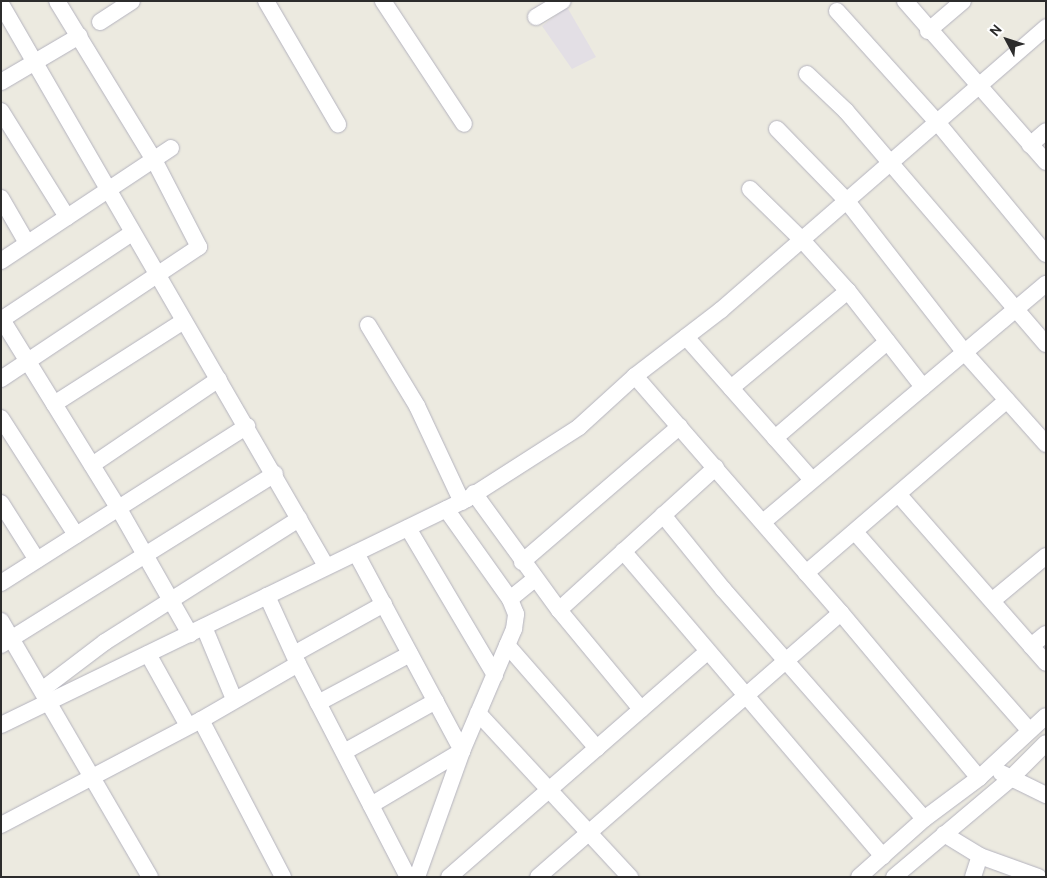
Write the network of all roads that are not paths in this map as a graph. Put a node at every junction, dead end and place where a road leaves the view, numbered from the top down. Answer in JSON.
{"nodes":[{"id":1,"x":57,"y":1,"type":"edge"},
{"id":2,"x":132,"y":1,"type":"edge"},
{"id":3,"x":266,"y":1,"type":"edge"},
{"id":4,"x":383,"y":1,"type":"edge"},
{"id":5,"x":563,"y":1,"type":"edge"},
{"id":6,"x":905,"y":1,"type":"edge"},
{"id":7,"x":963,"y":1,"type":"edge"},
{"id":8,"x":1,"y":4,"type":"edge"},
{"id":9,"x":837,"y":11,"type":"dead end"},
{"id":10,"x":536,"y":17,"type":"dead end"},
{"id":11,"x":6,"y":21,"type":"edge"},
{"id":12,"x":100,"y":22,"type":"dead end"},
{"id":13,"x":1046,"y":27,"type":"edge"},
{"id":14,"x":928,"y":31,"type":"junction"},
{"id":15,"x":80,"y":36,"type":"junction"},
{"id":16,"x":35,"y":63,"type":"junction"},
{"id":17,"x":807,"y":74,"type":"dead end"},
{"id":18,"x":1,"y":82,"type":"edge"},
{"id":19,"x":978,"y":86,"type":"junction"},
{"id":20,"x":1,"y":111,"type":"edge"},
{"id":21,"x":937,"y":122,"type":"junction"},
{"id":22,"x":338,"y":124,"type":"dead end"},
{"id":23,"x":464,"y":124,"type":"dead end"},
{"id":24,"x":777,"y":129,"type":"dead end"},
{"id":25,"x":1046,"y":131,"type":"edge"},
{"id":26,"x":1030,"y":145,"type":"junction"},
{"id":27,"x":171,"y":148,"type":"dead end"},
{"id":28,"x":154,"y":160,"type":"junction"},
{"id":29,"x":1046,"y":162,"type":"edge"},
{"id":30,"x":890,"y":164,"type":"junction"},
{"id":31,"x":750,"y":189,"type":"dead end"},
{"id":32,"x":108,"y":190,"type":"junction"},
{"id":33,"x":1,"y":198,"type":"edge"},
{"id":34,"x":846,"y":200,"type":"junction"},
{"id":35,"x":67,"y":217,"type":"junction"},
{"id":36,"x":132,"y":233,"type":"junction"},
{"id":37,"x":802,"y":240,"type":"junction"},
{"id":38,"x":27,"y":244,"type":"junction"},
{"id":39,"x":1046,"y":254,"type":"edge"},
{"id":40,"x":1,"y":261,"type":"edge"},
{"id":41,"x":156,"y":276,"type":"junction"},
{"id":42,"x":1046,"y":284,"type":"edge"},
{"id":43,"x":848,"y":291,"type":"junction"},
{"id":44,"x":1016,"y":310,"type":"junction"},
{"id":45,"x":1,"y":319,"type":"edge"},
{"id":46,"x":184,"y":321,"type":"junction"},
{"id":47,"x":368,"y":325,"type":"dead end"},
{"id":48,"x":686,"y":337,"type":"junction"},
{"id":49,"x":887,"y":342,"type":"junction"},
{"id":50,"x":1046,"y":344,"type":"edge"},
{"id":51,"x":965,"y":353,"type":"junction"},
{"id":52,"x":27,"y":361,"type":"junction"},
{"id":53,"x":635,"y":376,"type":"junction"},
{"id":54,"x":1,"y":378,"type":"edge"},
{"id":55,"x":219,"y":379,"type":"junction"},
{"id":56,"x":923,"y":387,"type":"junction"},
{"id":57,"x":731,"y":388,"type":"junction"},
{"id":58,"x":1007,"y":400,"type":"junction"},
{"id":59,"x":54,"y":404,"type":"junction"},
{"id":60,"x":1,"y":418,"type":"edge"},
{"id":61,"x":247,"y":426,"type":"junction"},
{"id":62,"x":680,"y":426,"type":"junction"},
{"id":63,"x":775,"y":438,"type":"junction"},
{"id":64,"x":1046,"y":444,"type":"edge"},
{"id":65,"x":92,"y":465,"type":"junction"},
{"id":66,"x":716,"y":467,"type":"junction"},
{"id":67,"x":275,"y":474,"type":"junction"},
{"id":68,"x":812,"y":479,"type":"junction"},
{"id":69,"x":899,"y":495,"type":"junction"},
{"id":70,"x":468,"y":497,"type":"junction"},
{"id":71,"x":1,"y":504,"type":"edge"},
{"id":72,"x":119,"y":509,"type":"junction"},
{"id":73,"x":446,"y":509,"type":"junction"},
{"id":74,"x":663,"y":515,"type":"junction"},
{"id":75,"x":299,"y":519,"type":"junction"},
{"id":76,"x":763,"y":522,"type":"junction"},
{"id":77,"x":408,"y":528,"type":"junction"},
{"id":78,"x":854,"y":532,"type":"junction"},
{"id":79,"x":76,"y":536,"type":"junction"},
{"id":80,"x":623,"y":551,"type":"junction"},
{"id":81,"x":356,"y":553,"type":"junction"},
{"id":82,"x":145,"y":555,"type":"junction"},
{"id":83,"x":1046,"y":556,"type":"edge"},
{"id":84,"x":37,"y":560,"type":"junction"},
{"id":85,"x":522,"y":562,"type":"junction"},
{"id":86,"x":326,"y":566,"type":"junction"},
{"id":87,"x":806,"y":573,"type":"junction"},
{"id":88,"x":535,"y":579,"type":"junction"},
{"id":89,"x":1,"y":582,"type":"edge"},
{"id":90,"x":267,"y":596,"type":"junction"},
{"id":91,"x":510,"y":599,"type":"junction"},
{"id":92,"x":993,"y":600,"type":"junction"},
{"id":93,"x":171,"y":602,"type":"junction"},
{"id":94,"x":384,"y":604,"type":"junction"},
{"id":95,"x":559,"y":610,"type":"junction"},
{"id":96,"x":841,"y":612,"type":"junction"},
{"id":97,"x":1,"y":622,"type":"edge"},
{"id":98,"x":197,"y":630,"type":"junction"},
{"id":99,"x":1046,"y":634,"type":"edge"},
{"id":100,"x":6,"y":642,"type":"edge"},
{"id":101,"x":507,"y":646,"type":"junction"},
{"id":102,"x":1031,"y":646,"type":"junction"},
{"id":103,"x":707,"y":652,"type":"junction"},
{"id":104,"x":148,"y":654,"type":"junction"},
{"id":105,"x":410,"y":654,"type":"junction"},
{"id":106,"x":296,"y":659,"type":"junction"},
{"id":107,"x":786,"y":660,"type":"junction"},
{"id":108,"x":1046,"y":663,"type":"edge"},
{"id":109,"x":494,"y":675,"type":"junction"},
{"id":110,"x":46,"y":695,"type":"junction"},
{"id":111,"x":743,"y":695,"type":"junction"},
{"id":112,"x":234,"y":699,"type":"junction"},
{"id":113,"x":436,"y":701,"type":"junction"},
{"id":114,"x":318,"y":703,"type":"junction"},
{"id":115,"x":642,"y":709,"type":"junction"},
{"id":116,"x":478,"y":713,"type":"junction"},
{"id":117,"x":1046,"y":716,"type":"edge"},
{"id":118,"x":194,"y":723,"type":"junction"},
{"id":119,"x":1,"y":725,"type":"edge"},
{"id":120,"x":1029,"y":730,"type":"junction"},
{"id":121,"x":1046,"y":743,"type":"edge"},
{"id":122,"x":597,"y":748,"type":"junction"},
{"id":123,"x":462,"y":751,"type":"junction"},
{"id":124,"x":344,"y":752,"type":"junction"},
{"id":125,"x":991,"y":765,"type":"junction"},
{"id":126,"x":94,"y":777,"type":"junction"},
{"id":127,"x":979,"y":778,"type":"junction"},
{"id":128,"x":1008,"y":780,"type":"junction"},
{"id":129,"x":550,"y":789,"type":"junction"},
{"id":130,"x":1046,"y":795,"type":"edge"},
{"id":131,"x":371,"y":805,"type":"junction"},
{"id":132,"x":924,"y":819,"type":"junction"},
{"id":133,"x":1,"y":825,"type":"edge"},
{"id":134,"x":589,"y":832,"type":"junction"},
{"id":135,"x":944,"y":834,"type":"junction"},
{"id":136,"x":882,"y":856,"type":"junction"},
{"id":137,"x":980,"y":856,"type":"junction"},
{"id":138,"x":543,"y":875,"type":"edge"},
{"id":139,"x":150,"y":877,"type":"edge"},
{"id":140,"x":283,"y":877,"type":"edge"},
{"id":141,"x":408,"y":877,"type":"edge"},
{"id":142,"x":417,"y":877,"type":"edge"},
{"id":143,"x":449,"y":877,"type":"edge"},
{"id":144,"x":630,"y":877,"type":"edge"},
{"id":145,"x":859,"y":877,"type":"edge"},
{"id":146,"x":894,"y":877,"type":"edge"},
{"id":147,"x":973,"y":877,"type":"edge"},
{"id":148,"x":1038,"y":877,"type":"edge"}],
"edges":[{"from":1,"to":15,"type":"street"},
{"from":2,"to":12,"type":"street"},
{"from":3,"to":22,"type":"street"},
{"from":4,"to":23,"type":"street"},
{"from":5,"to":10,"type":"street"},
{"from":6,"to":14,"type":"street"},
{"from":7,"to":14,"type":"street"},
{"from":8,"to":11,"type":"street"},
{"from":9,"to":21,"type":"street"},
{"from":11,"to":16,"type":"street"},
{"from":13,"to":19,"type":"street"},
{"from":14,"to":19,"type":"street"},
{"from":15,"to":16,"type":"street"},
{"from":15,"to":28,"type":"street"},
{"from":16,"to":18,"type":"street"},
{"from":16,"to":32,"type":"street"},
{"from":17,"to":30,"type":"street"},
{"from":19,"to":21,"type":"street"},
{"from":19,"to":26,"type":"street"},
{"from":20,"to":35,"type":"street"},
{"from":21,"to":30,"type":"street"},
{"from":21,"to":39,"type":"street"},
{"from":24,"to":34,"type":"street"},
{"from":25,"to":26,"type":"street"},
{"from":26,"to":29,"type":"street"},
{"from":27,"to":28,"type":"street"},
{"from":28,"to":32,"type":"street"},
{"from":28,"to":41,"type":"street"},
{"from":30,"to":34,"type":"street"},
{"from":30,"to":44,"type":"street"},
{"from":31,"to":37,"type":"street"},
{"from":32,"to":35,"type":"street"},
{"from":32,"to":36,"type":"street"},
{"from":33,"to":38,"type":"street"},
{"from":34,"to":37,"type":"street"},
{"from":34,"to":51,"type":"street"},
{"from":35,"to":38,"type":"street"},
{"from":36,"to":41,"type":"street"},
{"from":36,"to":45,"type":"street"},
{"from":37,"to":43,"type":"street"},
{"from":37,"to":48,"type":"street"},
{"from":38,"to":40,"type":"street"},
{"from":41,"to":46,"type":"street"},
{"from":41,"to":52,"type":"street"},
{"from":42,"to":44,"type":"street"},
{"from":43,"to":49,"type":"street"},
{"from":43,"to":57,"type":"street"},
{"from":44,"to":50,"type":"street"},
{"from":44,"to":51,"type":"street"},
{"from":45,"to":52,"type":"street"},
{"from":46,"to":55,"type":"street"},
{"from":46,"to":59,"type":"street"},
{"from":47,"to":70,"type":"street"},
{"from":48,"to":53,"type":"street"},
{"from":48,"to":57,"type":"street"},
{"from":49,"to":56,"type":"street"},
{"from":49,"to":63,"type":"street"},
{"from":51,"to":56,"type":"street"},
{"from":51,"to":58,"type":"street"},
{"from":52,"to":54,"type":"street"},
{"from":52,"to":59,"type":"street"},
{"from":53,"to":62,"type":"street"},
{"from":53,"to":70,"type":"street"},
{"from":55,"to":61,"type":"street"},
{"from":55,"to":65,"type":"street"},
{"from":56,"to":68,"type":"street"},
{"from":57,"to":63,"type":"street"},
{"from":58,"to":64,"type":"street"},
{"from":58,"to":69,"type":"street"},
{"from":59,"to":65,"type":"street"},
{"from":60,"to":79,"type":"street"},
{"from":61,"to":67,"type":"street"},
{"from":61,"to":72,"type":"street"},
{"from":62,"to":66,"type":"street"},
{"from":62,"to":85,"type":"street"},
{"from":63,"to":68,"type":"street"},
{"from":65,"to":72,"type":"street"},
{"from":66,"to":74,"type":"street"},
{"from":66,"to":76,"type":"street"},
{"from":67,"to":75,"type":"street"},
{"from":67,"to":82,"type":"street"},
{"from":68,"to":76,"type":"street"},
{"from":69,"to":78,"type":"street"},
{"from":69,"to":92,"type":"street"},
{"from":70,"to":73,"type":"street"},
{"from":70,"to":85,"type":"street"},
{"from":71,"to":84,"type":"street"},
{"from":72,"to":79,"type":"street"},
{"from":72,"to":82,"type":"street"},
{"from":73,"to":77,"type":"street"},
{"from":73,"to":91,"type":"street"},
{"from":74,"to":80,"type":"street"},
{"from":74,"to":107,"type":"street"},
{"from":75,"to":86,"type":"street"},
{"from":75,"to":93,"type":"street"},
{"from":76,"to":87,"type":"street"},
{"from":77,"to":81,"type":"street"},
{"from":77,"to":109,"type":"street"},
{"from":78,"to":87,"type":"street"},
{"from":78,"to":120,"type":"street"},
{"from":79,"to":84,"type":"street"},
{"from":80,"to":95,"type":"street"},
{"from":80,"to":103,"type":"street"},
{"from":81,"to":86,"type":"street"},
{"from":81,"to":94,"type":"street"},
{"from":82,"to":93,"type":"street"},
{"from":82,"to":100,"type":"street"},
{"from":83,"to":92,"type":"street"},
{"from":84,"to":89,"type":"street"},
{"from":85,"to":88,"type":"street"},
{"from":86,"to":90,"type":"street"},
{"from":87,"to":96,"type":"street"},
{"from":88,"to":91,"type":"street"},
{"from":88,"to":95,"type":"street"},
{"from":90,"to":98,"type":"street"},
{"from":90,"to":106,"type":"street"},
{"from":91,"to":101,"type":"street"},
{"from":92,"to":102,"type":"street"},
{"from":93,"to":98,"type":"street"},
{"from":93,"to":110,"type":"street"},
{"from":94,"to":105,"type":"street"},
{"from":94,"to":106,"type":"street"},
{"from":95,"to":115,"type":"street"},
{"from":96,"to":107,"type":"street"},
{"from":96,"to":127,"type":"street"},
{"from":97,"to":100,"type":"street"},
{"from":98,"to":104,"type":"street"},
{"from":98,"to":112,"type":"street"},
{"from":99,"to":102,"type":"street"},
{"from":100,"to":110,"type":"street"},
{"from":101,"to":109,"type":"street"},
{"from":101,"to":122,"type":"street"},
{"from":102,"to":108,"type":"street"},
{"from":103,"to":111,"type":"street"},
{"from":103,"to":115,"type":"street"},
{"from":104,"to":110,"type":"street"},
{"from":104,"to":118,"type":"street"},
{"from":105,"to":113,"type":"street"},
{"from":105,"to":114,"type":"street"},
{"from":106,"to":112,"type":"street"},
{"from":106,"to":114,"type":"street"},
{"from":107,"to":111,"type":"street"},
{"from":107,"to":132,"type":"street"},
{"from":109,"to":116,"type":"street"},
{"from":110,"to":119,"type":"street"},
{"from":110,"to":126,"type":"street"},
{"from":111,"to":134,"type":"street"},
{"from":111,"to":136,"type":"street"},
{"from":112,"to":118,"type":"street"},
{"from":113,"to":123,"type":"street"},
{"from":113,"to":124,"type":"street"},
{"from":114,"to":124,"type":"street"},
{"from":115,"to":122,"type":"street"},
{"from":116,"to":123,"type":"street"},
{"from":116,"to":129,"type":"street"},
{"from":117,"to":120,"type":"street"},
{"from":118,"to":126,"type":"street"},
{"from":118,"to":140,"type":"street"},
{"from":120,"to":125,"type":"street"},
{"from":121,"to":128,"type":"street"},
{"from":122,"to":129,"type":"street"},
{"from":123,"to":131,"type":"street"},
{"from":123,"to":142,"type":"street"},
{"from":124,"to":131,"type":"street"},
{"from":125,"to":127,"type":"street"},
{"from":125,"to":128,"type":"street"},
{"from":126,"to":133,"type":"street"},
{"from":126,"to":139,"type":"street"},
{"from":127,"to":132,"type":"street"},
{"from":128,"to":130,"type":"street"},
{"from":128,"to":135,"type":"street"},
{"from":129,"to":134,"type":"street"},
{"from":129,"to":143,"type":"street"},
{"from":131,"to":141,"type":"street"},
{"from":132,"to":136,"type":"street"},
{"from":134,"to":138,"type":"street"},
{"from":134,"to":144,"type":"street"},
{"from":135,"to":137,"type":"street"},
{"from":135,"to":146,"type":"street"},
{"from":136,"to":145,"type":"street"},
{"from":137,"to":147,"type":"street"},
{"from":137,"to":148,"type":"street"}]}
